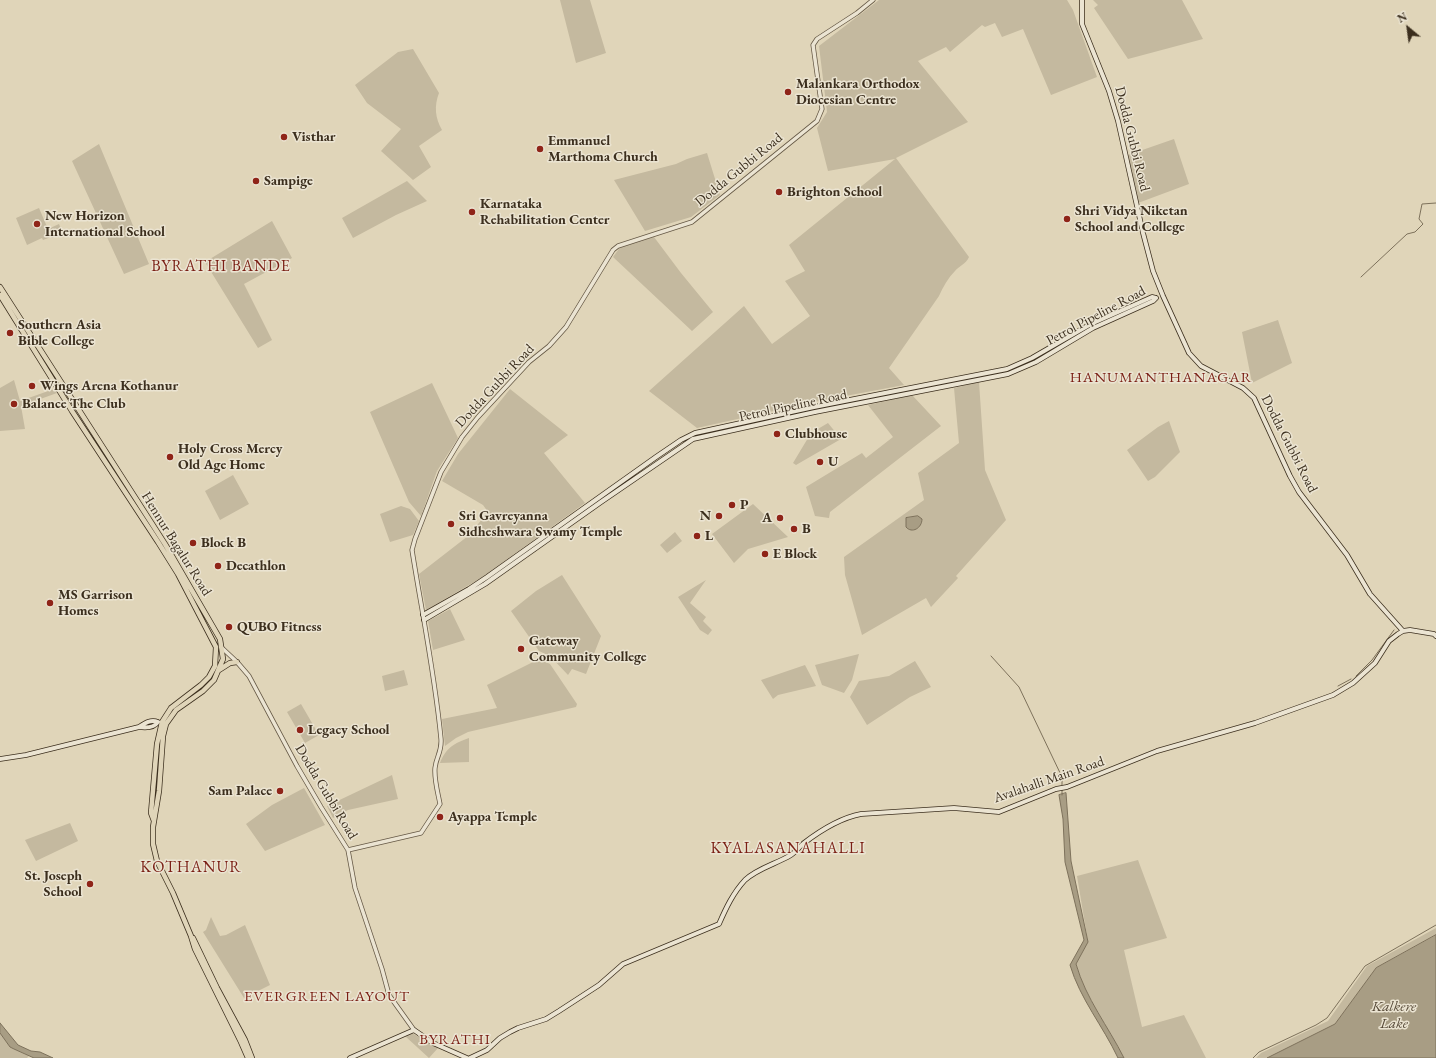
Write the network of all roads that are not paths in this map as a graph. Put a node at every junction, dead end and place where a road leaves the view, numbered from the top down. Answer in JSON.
{"nodes":[{"id":1,"x":873,"y":0,"type":"edge"},
{"id":2,"x":1082,"y":0,"type":"edge"},
{"id":3,"x":0,"y":287,"type":"edge"},
{"id":4,"x":0,"y":295,"type":"edge"},
{"id":5,"x":1163,"y":296,"type":"junction"},
{"id":6,"x":1156,"y":298,"type":"joint"},
{"id":7,"x":10,"y":308,"type":"junction"},
{"id":8,"x":424,"y":617,"type":"junction"},
{"id":9,"x":1402,"y":631,"type":"junction"},
{"id":10,"x":1436,"y":636,"type":"edge"},
{"id":11,"x":216,"y":647,"type":"junction"},
{"id":12,"x":222,"y":647,"type":"junction"},
{"id":13,"x":237,"y":662,"type":"junction"},
{"id":14,"x":219,"y":670,"type":"junction"},
{"id":15,"x":162,"y":723,"type":"junction"},
{"id":16,"x":0,"y":760,"type":"edge"},
{"id":17,"x":348,"y":850,"type":"junction"},
{"id":18,"x":190,"y":936,"type":"junction"},
{"id":19,"x":414,"y":1030,"type":"junction"},
{"id":20,"x":248,"y":1058,"type":"edge"},
{"id":21,"x":252,"y":1058,"type":"edge"},
{"id":22,"x":350,"y":1058,"type":"edge"},
{"id":23,"x":467,"y":1058,"type":"edge"},
{"id":24,"x":470,"y":1058,"type":"edge"}],
"edges":[{"from":1,"to":8,"type":"street","name":"Dodda Gubbi Road"},
{"from":2,"to":5,"type":"main road","name":"Dodda Gubbi Road"},
{"from":3,"to":7,"type":"main road","name":"Hennur Bagalur Road"},
{"from":4,"to":7,"type":"main road","name":"Hennur Bagalur Road"},
{"from":5,"to":6,"type":"street"},
{"from":5,"to":9,"type":"main road","name":"Dodda Gubbi Road"},
{"from":6,"to":8,"type":"main road","name":"Petrol Pipeline Road"},
{"from":7,"to":11,"type":"main road","name":"Hennur Bagalur Road"},
{"from":7,"to":12,"type":"main road","name":"Hennur Bagalur Road"},
{"from":8,"to":17,"type":"street","name":"Dodda Gubbi Road"},
{"from":9,"to":10,"type":"main road"},
{"from":9,"to":24,"type":"main road","name":"Avalahalli Main Road"},
{"from":11,"to":12,"type":"street"},
{"from":11,"to":15,"type":"main road","name":"Hennur Bagalur Road"},
{"from":12,"to":13,"type":"street","name":"Dodda Gubbi Road"},
{"from":12,"to":14,"type":"main road","name":"Hennur Bagalur Road"},
{"from":13,"to":14,"type":"main road"},
{"from":13,"to":17,"type":"street","name":"Dodda Gubbi Road"},
{"from":14,"to":15,"type":"main road","name":"Hennur Bagalur Road"},
{"from":15,"to":16,"type":"main road"},
{"from":15,"to":18,"type":"main road","name":"Hennur Bagalur Road"},
{"from":17,"to":19,"type":"street"},
{"from":18,"to":20,"type":"main road","name":"Hennur Bagalur Road"},
{"from":18,"to":21,"type":"main road","name":"Hennur Bagalur Road"},
{"from":19,"to":22,"type":"main road"},
{"from":19,"to":23,"type":"main road"}]}
